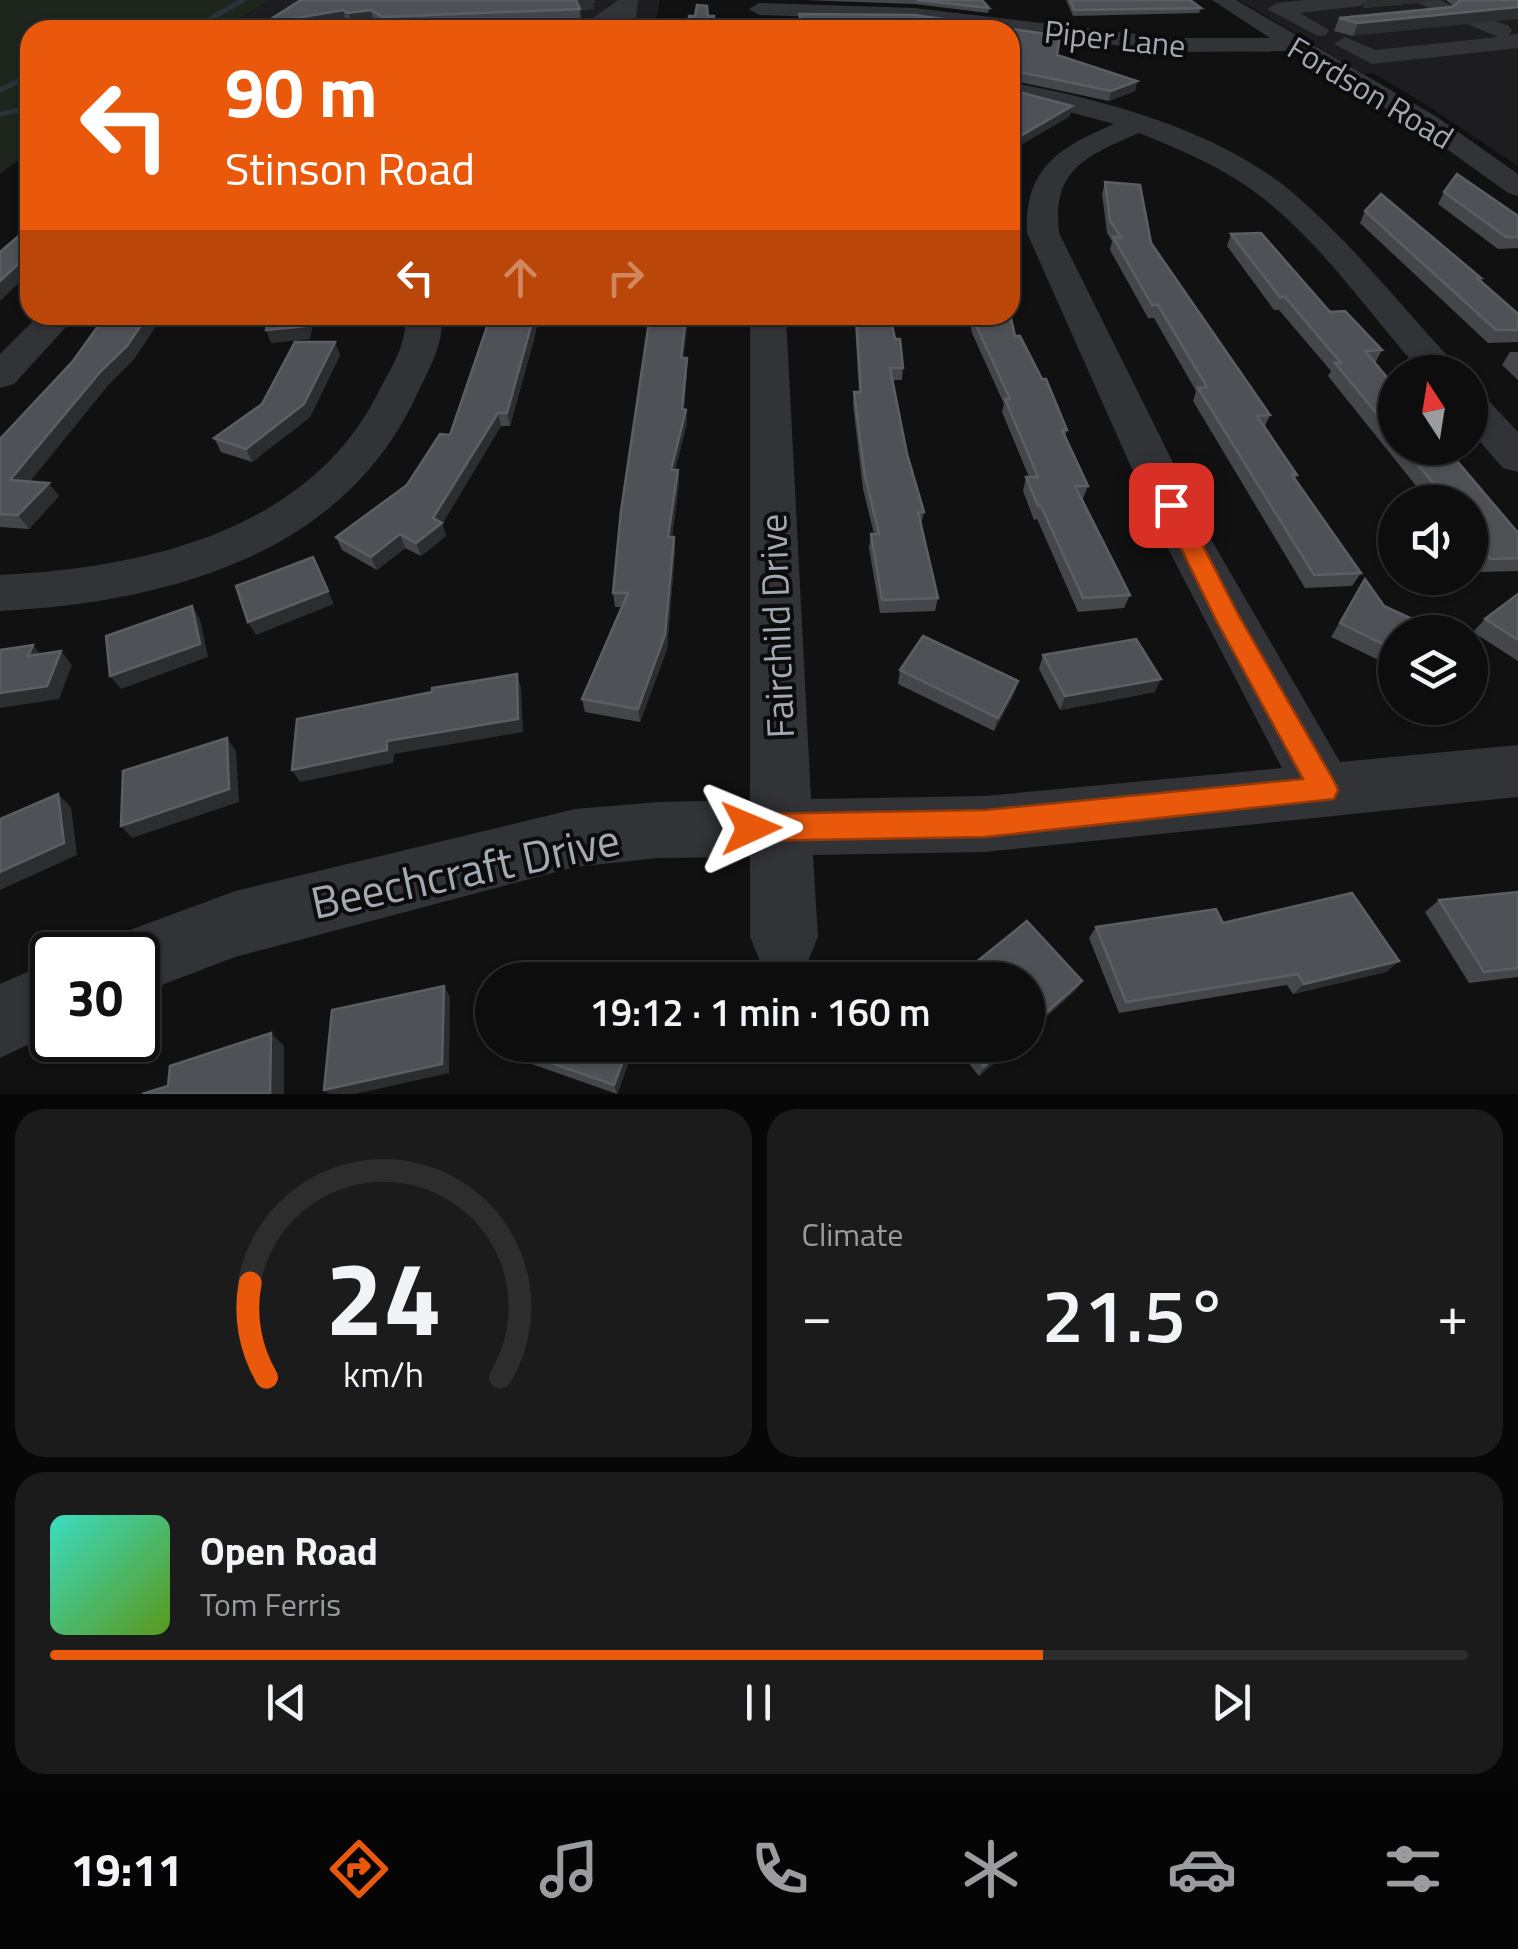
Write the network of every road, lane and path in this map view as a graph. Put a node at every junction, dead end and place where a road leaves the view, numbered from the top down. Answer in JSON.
{"nodes":[{"id":1,"x":1360,"y":0,"type":"edge"},
{"id":2,"x":1269,"y":3,"type":"edge"},
{"id":3,"x":1032,"y":4,"type":"dead end"},
{"id":4,"x":1230,"y":6,"type":"edge"},
{"id":5,"x":1415,"y":7,"type":"edge"},
{"id":6,"x":760,"y":13,"type":"edge"},
{"id":7,"x":1376,"y":17,"type":"edge"},
{"id":8,"x":964,"y":20,"type":"edge"},
{"id":9,"x":1020,"y":20,"type":"edge"},
{"id":10,"x":1020,"y":27,"type":"edge"},
{"id":11,"x":1507,"y":34,"type":"edge"},
{"id":12,"x":1299,"y":38,"type":"junction"},
{"id":13,"x":1353,"y":48,"type":"junction"},
{"id":14,"x":1020,"y":91,"type":"edge"},
{"id":15,"x":1135,"y":126,"type":"junction"},
{"id":16,"x":1518,"y":187,"type":"edge"},
{"id":17,"x":49,"y":325,"type":"edge"},
{"id":18,"x":425,"y":325,"type":"edge"},
{"id":19,"x":768,"y":325,"type":"edge"},
{"id":20,"x":1425,"y":355,"type":"edge"},
{"id":21,"x":0,"y":376,"type":"edge"},
{"id":22,"x":1488,"y":425,"type":"edge"},
{"id":23,"x":1518,"y":458,"type":"edge"},
{"id":24,"x":0,"y":594,"type":"edge"},
{"id":25,"x":1518,"y":771,"type":"edge"},
{"id":26,"x":1324,"y":790,"type":"junction"},
{"id":27,"x":782,"y":827,"type":"junction"},
{"id":28,"x":784,"y":936,"type":"dead end"},
{"id":29,"x":160,"y":952,"type":"edge"},
{"id":30,"x":30,"y":1007,"type":"edge"},
{"id":31,"x":0,"y":1022,"type":"edge"}],
"edges":[{"from":1,"to":2,"type":"street"},
{"from":2,"to":4,"type":"street"},
{"from":2,"to":12,"type":"street"},
{"from":3,"to":9,"type":"street"},
{"from":4,"to":12,"type":"street","name":"Fordson Road"},
{"from":5,"to":11,"type":"street"},
{"from":6,"to":8,"type":"street","name":"Piper Lane"},
{"from":7,"to":12,"type":"street"},
{"from":10,"to":12,"type":"street","name":"Piper Lane"},
{"from":11,"to":13,"type":"street"},
{"from":11,"to":13,"type":"street"},
{"from":12,"to":13,"type":"street"},
{"from":12,"to":16,"type":"street","name":"Fordson Road"},
{"from":14,"to":15,"type":"street"},
{"from":15,"to":20,"type":"street"},
{"from":15,"to":26,"type":"street"},
{"from":17,"to":21,"type":"street"},
{"from":18,"to":24,"type":"street"},
{"from":19,"to":27,"type":"street","name":"Fairchild Drive"},
{"from":22,"to":23,"type":"street"},
{"from":25,"to":26,"type":"street","name":"Beechcraft Drive"},
{"from":26,"to":27,"type":"street","name":"Beechcraft Drive"},
{"from":27,"to":28,"type":"street","name":"Fairchild Drive"},
{"from":27,"to":29,"type":"street","name":"Beechcraft Drive"},
{"from":30,"to":31,"type":"street"}]}
